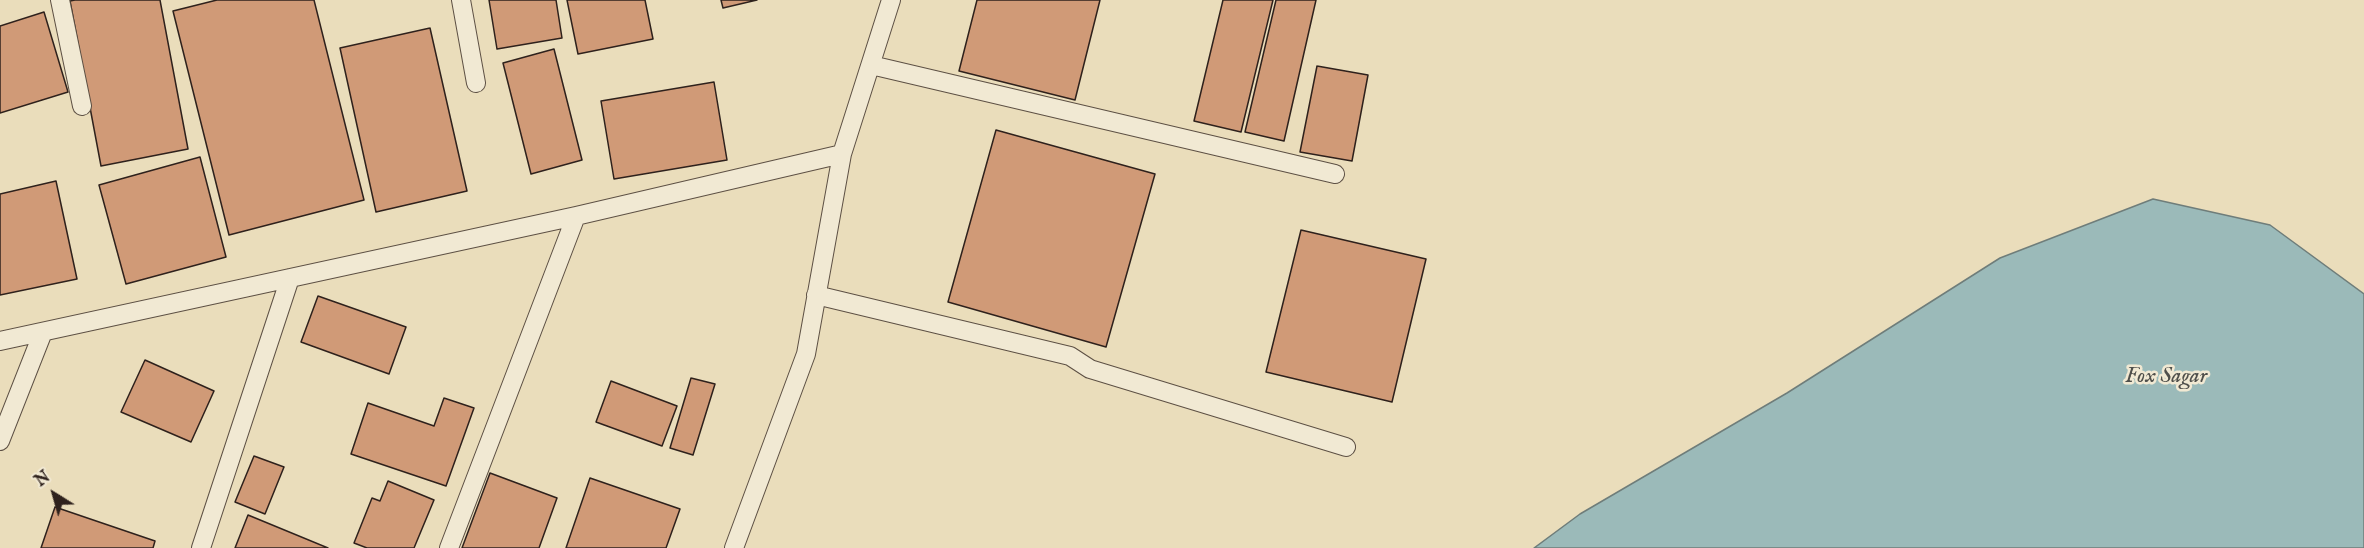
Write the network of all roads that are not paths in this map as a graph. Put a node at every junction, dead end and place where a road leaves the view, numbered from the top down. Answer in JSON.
{"nodes":[{"id":1,"x":60,"y":0,"type":"edge"},
{"id":2,"x":460,"y":0,"type":"edge"},
{"id":3,"x":891,"y":0,"type":"edge"},
{"id":4,"x":871,"y":65,"type":"junction"},
{"id":5,"x":476,"y":83,"type":"dead end"},
{"id":6,"x":82,"y":106,"type":"dead end"},
{"id":7,"x":842,"y":154,"type":"junction"},
{"id":8,"x":1335,"y":174,"type":"dead end"},
{"id":9,"x":576,"y":216,"type":"junction"},
{"id":10,"x":290,"y":278,"type":"junction"},
{"id":11,"x":816,"y":295,"type":"junction"},
{"id":12,"x":43,"y":332,"type":"junction"},
{"id":13,"x":0,"y":341,"type":"edge"},
{"id":14,"x":0,"y":441,"type":"edge"},
{"id":15,"x":1346,"y":447,"type":"dead end"},
{"id":16,"x":201,"y":548,"type":"edge"},
{"id":17,"x":449,"y":548,"type":"edge"},
{"id":18,"x":734,"y":548,"type":"edge"}],
"edges":[{"from":1,"to":6,"type":"lane"},
{"from":2,"to":5,"type":"lane"},
{"from":3,"to":4,"type":"lane"},
{"from":4,"to":7,"type":"lane"},
{"from":4,"to":8,"type":"lane"},
{"from":7,"to":9,"type":"lane"},
{"from":7,"to":11,"type":"lane"},
{"from":9,"to":10,"type":"lane"},
{"from":9,"to":17,"type":"lane"},
{"from":10,"to":12,"type":"lane"},
{"from":10,"to":16,"type":"lane"},
{"from":11,"to":15,"type":"lane"},
{"from":11,"to":18,"type":"lane"},
{"from":12,"to":13,"type":"lane"},
{"from":12,"to":14,"type":"lane"}]}
